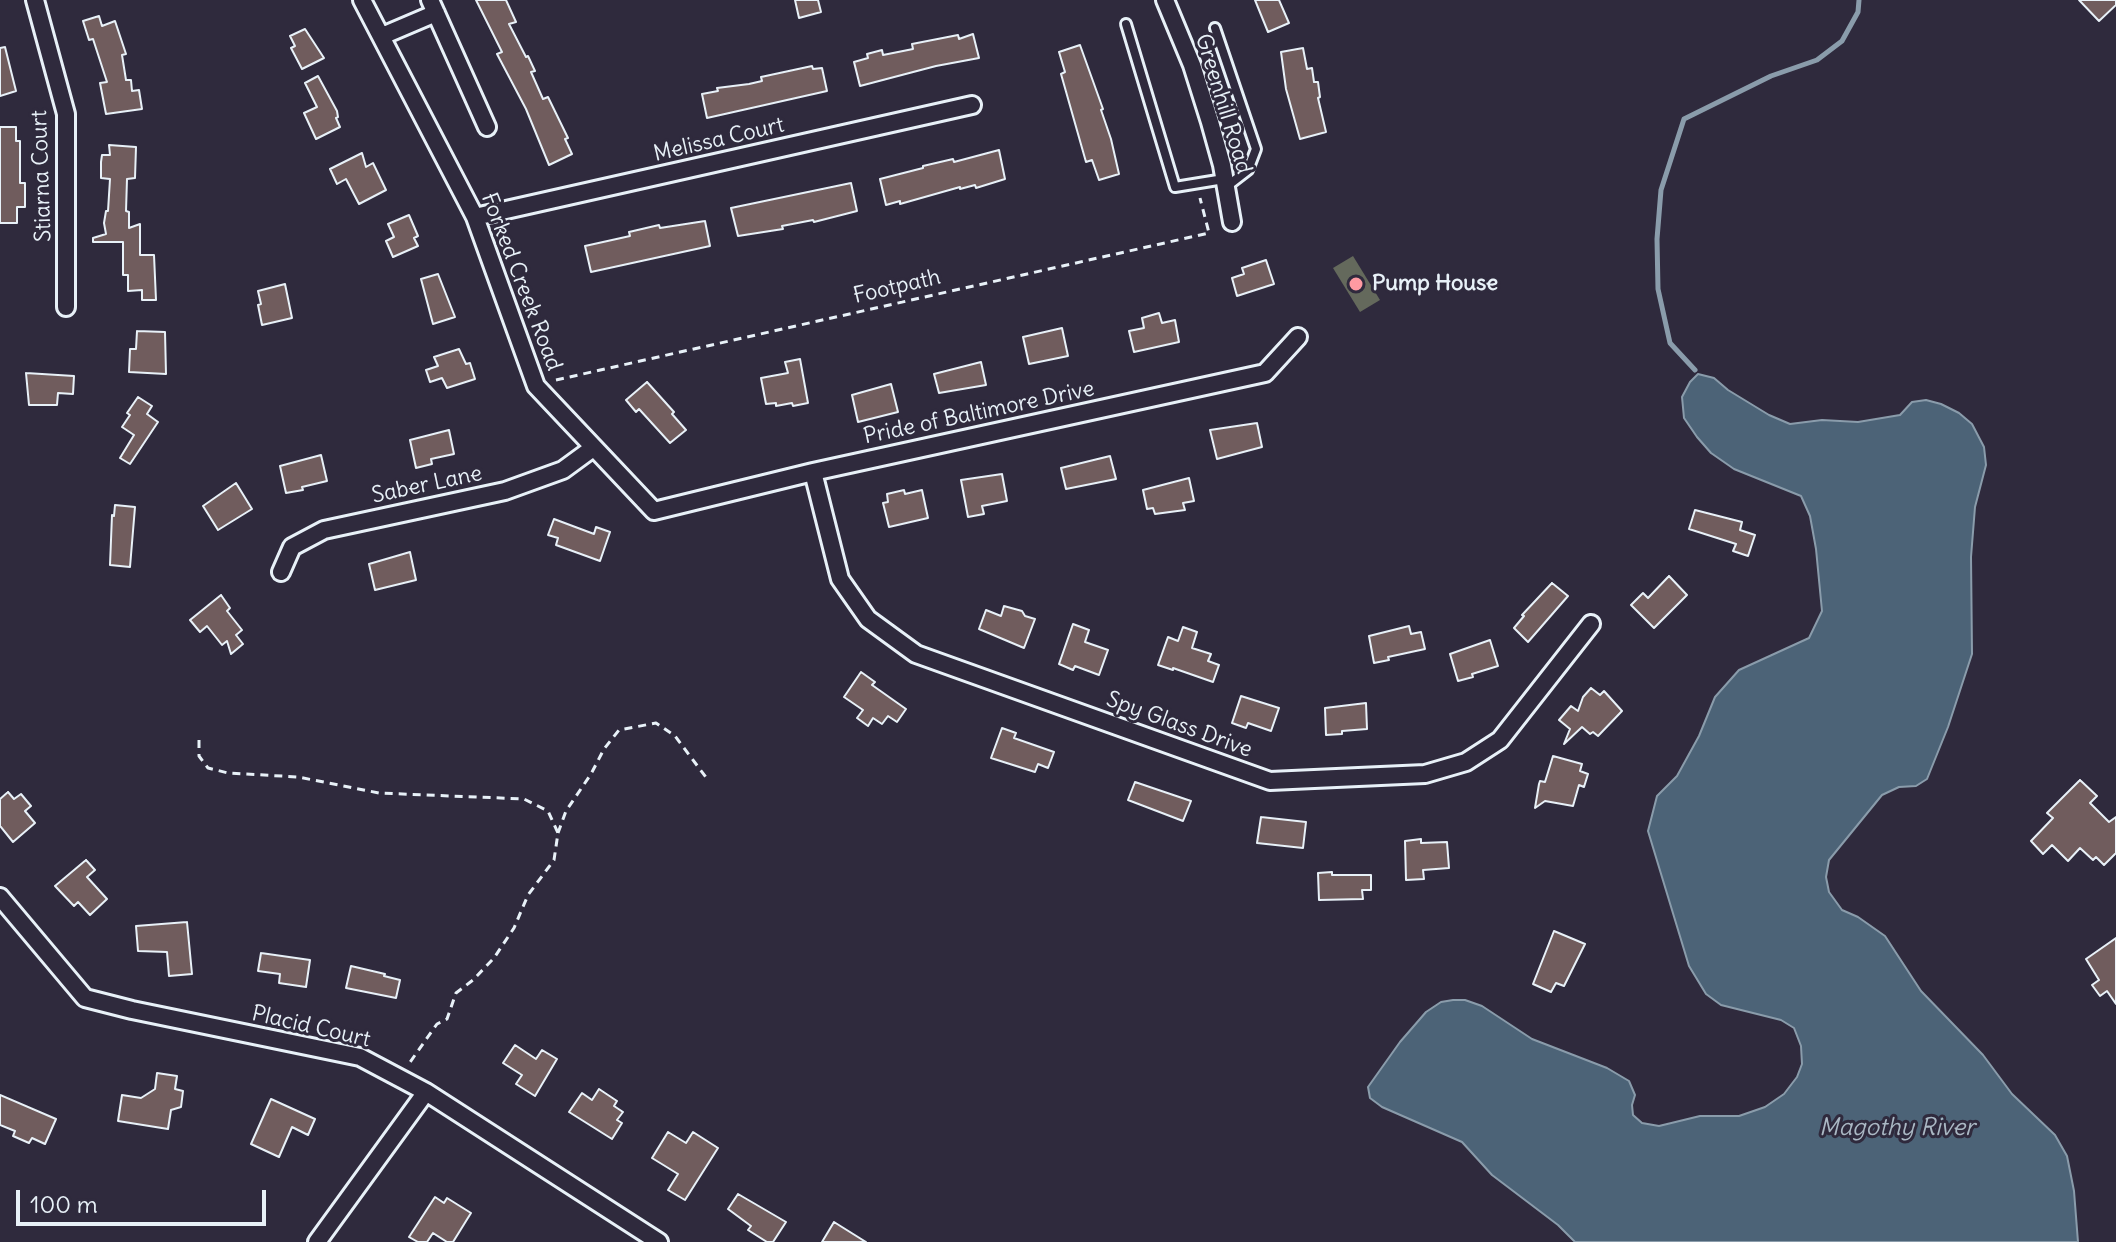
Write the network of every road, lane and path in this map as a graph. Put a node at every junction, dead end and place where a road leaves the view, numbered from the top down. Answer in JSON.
{"nodes":[{"id":1,"x":35,"y":0,"type":"edge"},
{"id":2,"x":362,"y":0,"type":"edge"},
{"id":3,"x":1165,"y":0,"type":"edge"},
{"id":4,"x":433,"y":6,"type":"edge"},
{"id":5,"x":1126,"y":24,"type":"dead end"},
{"id":6,"x":1215,"y":28,"type":"dead end"},
{"id":7,"x":382,"y":36,"type":"junction"},
{"id":8,"x":972,"y":105,"type":"dead end"},
{"id":9,"x":487,"y":127,"type":"dead end"},
{"id":10,"x":1225,"y":183,"type":"junction"},
{"id":11,"x":1200,"y":198,"type":"dead end"},
{"id":12,"x":475,"y":217,"type":"junction"},
{"id":13,"x":1232,"y":222,"type":"dead end"},
{"id":14,"x":66,"y":307,"type":"dead end"},
{"id":15,"x":1298,"y":337,"type":"dead end"},
{"id":16,"x":556,"y":380,"type":"dead end"},
{"id":17,"x":593,"y":448,"type":"junction"},
{"id":18,"x":813,"y":472,"type":"junction"},
{"id":19,"x":654,"y":511,"type":"joint"},
{"id":20,"x":281,"y":572,"type":"dead end"},
{"id":21,"x":1591,"y":624,"type":"dead end"},
{"id":22,"x":199,"y":740,"type":"dead end"},
{"id":23,"x":708,"y":780,"type":"dead end"},
{"id":24,"x":558,"y":833,"type":"junction"},
{"id":25,"x":0,"y":897,"type":"edge"},
{"id":26,"x":399,"y":1078,"type":"junction"},
{"id":27,"x":426,"y":1092,"type":"junction"},
{"id":28,"x":317,"y":1242,"type":"edge"},
{"id":29,"x":659,"y":1242,"type":"edge"}],
"edges":[{"from":1,"to":14,"type":"street","name":"Stiarna Court"},
{"from":2,"to":7,"type":"street","name":"Forked Creek Road"},
{"from":3,"to":10,"type":"street","name":"Greenhill Road"},
{"from":4,"to":7,"type":"street"},
{"from":4,"to":9,"type":"street"},
{"from":5,"to":10,"type":"lane"},
{"from":6,"to":10,"type":"lane"},
{"from":7,"to":12,"type":"street","name":"Forked Creek Road"},
{"from":8,"to":12,"type":"street","name":"Melissa Court"},
{"from":10,"to":13,"type":"street","name":"Greenhill Road"},
{"from":11,"to":16,"type":"path","name":"Footpath"},
{"from":12,"to":17,"type":"street","name":"Forked Creek Road"},
{"from":15,"to":18,"type":"street","name":"Pride of Baltimore Drive"},
{"from":17,"to":19,"type":"street","name":"Forked Creek Road"},
{"from":17,"to":20,"type":"street","name":"Saber Lane"},
{"from":18,"to":19,"type":"street","name":"Pride of Baltimore Drive"},
{"from":18,"to":21,"type":"street","name":"Spy Glass Drive"},
{"from":22,"to":24,"type":"path"},
{"from":23,"to":24,"type":"path"},
{"from":24,"to":26,"type":"path"},
{"from":25,"to":26,"type":"street","name":"Placid Court"},
{"from":26,"to":27,"type":"street","name":"Placid Court"},
{"from":27,"to":28,"type":"street"},
{"from":27,"to":29,"type":"street","name":"Placid Court"}]}
